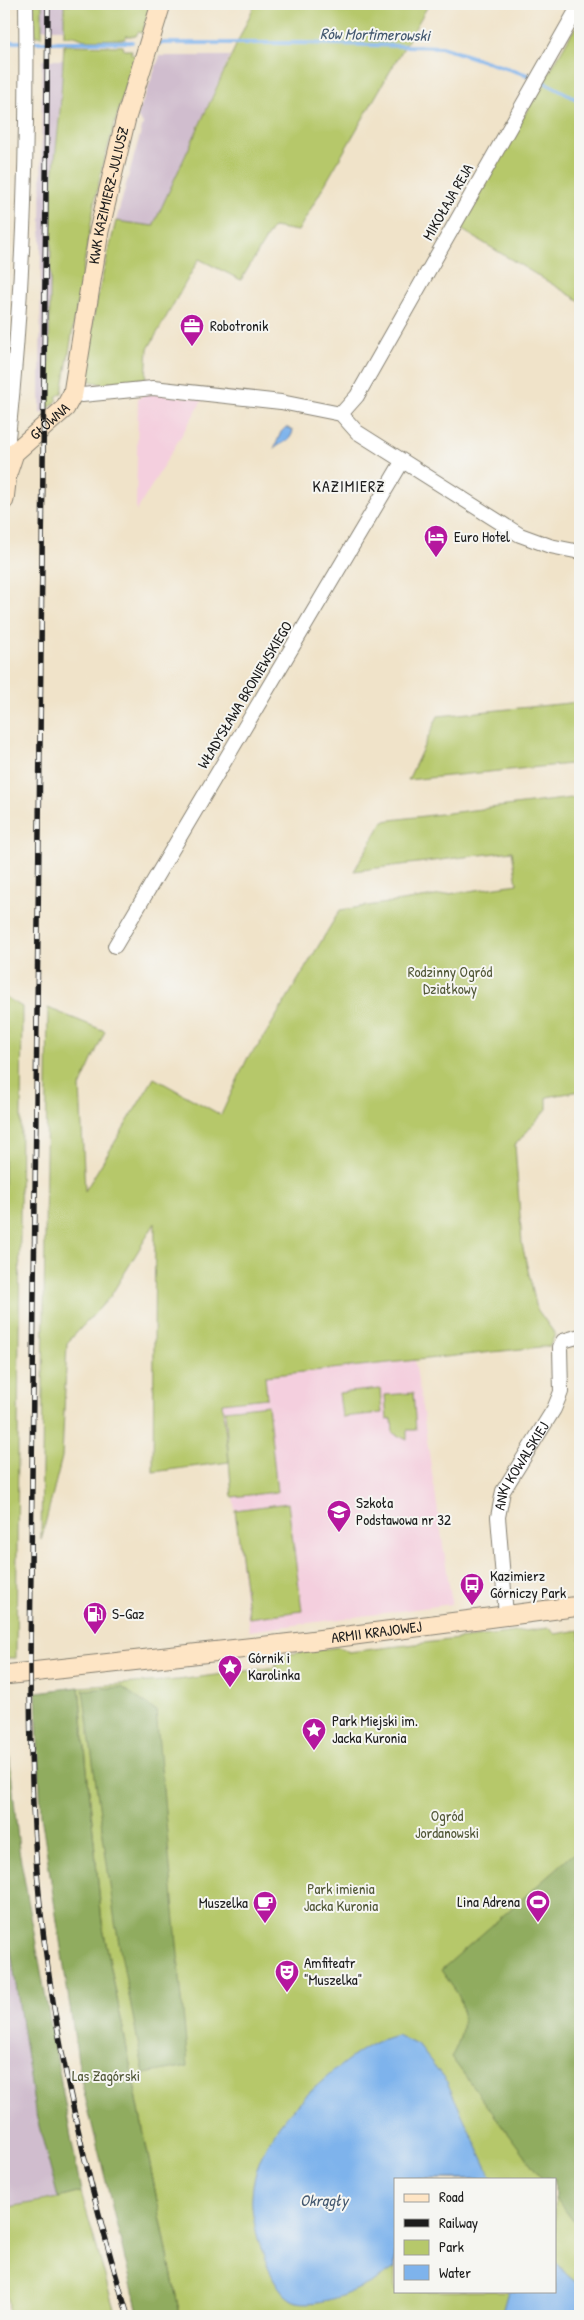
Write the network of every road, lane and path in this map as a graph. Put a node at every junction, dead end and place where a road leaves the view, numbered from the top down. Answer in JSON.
{"nodes":[{"id":1,"x":26,"y":4,"type":"edge"},
{"id":2,"x":161,"y":4,"type":"edge"},
{"id":3,"x":580,"y":4,"type":"edge"},
{"id":4,"x":73,"y":393,"type":"junction"},
{"id":5,"x":341,"y":414,"type":"junction"},
{"id":6,"x":14,"y":452,"type":"junction"},
{"id":7,"x":402,"y":462,"type":"junction"},
{"id":8,"x":4,"y":500,"type":"edge"},
{"id":9,"x":580,"y":552,"type":"edge"},
{"id":10,"x":115,"y":946,"type":"dead end"},
{"id":11,"x":580,"y":1336,"type":"edge"},
{"id":12,"x":580,"y":1606,"type":"edge"},
{"id":13,"x":506,"y":1614,"type":"junction"},
{"id":14,"x":4,"y":1675,"type":"edge"}],
"edges":[{"from":1,"to":6,"type":"street"},
{"from":2,"to":4,"type":"street","name":"KWK KAZIMIERZ-JULIUSZ"},
{"from":3,"to":5,"type":"street","name":"MIKOŁAJA REJA"},
{"from":4,"to":5,"type":"street"},
{"from":4,"to":6,"type":"street","name":"GŁÓWNA"},
{"from":5,"to":7,"type":"street"},
{"from":6,"to":8,"type":"street"},
{"from":7,"to":9,"type":"street"},
{"from":7,"to":10,"type":"street","name":"WŁADYSŁAWA BRONIEWSKIEGO"},
{"from":11,"to":13,"type":"street","name":"ANKI KOWALSKIEJ"},
{"from":12,"to":13,"type":"street","name":"ARMII KRAJOWEJ"},
{"from":13,"to":14,"type":"street","name":"ARMII KRAJOWEJ"}]}
